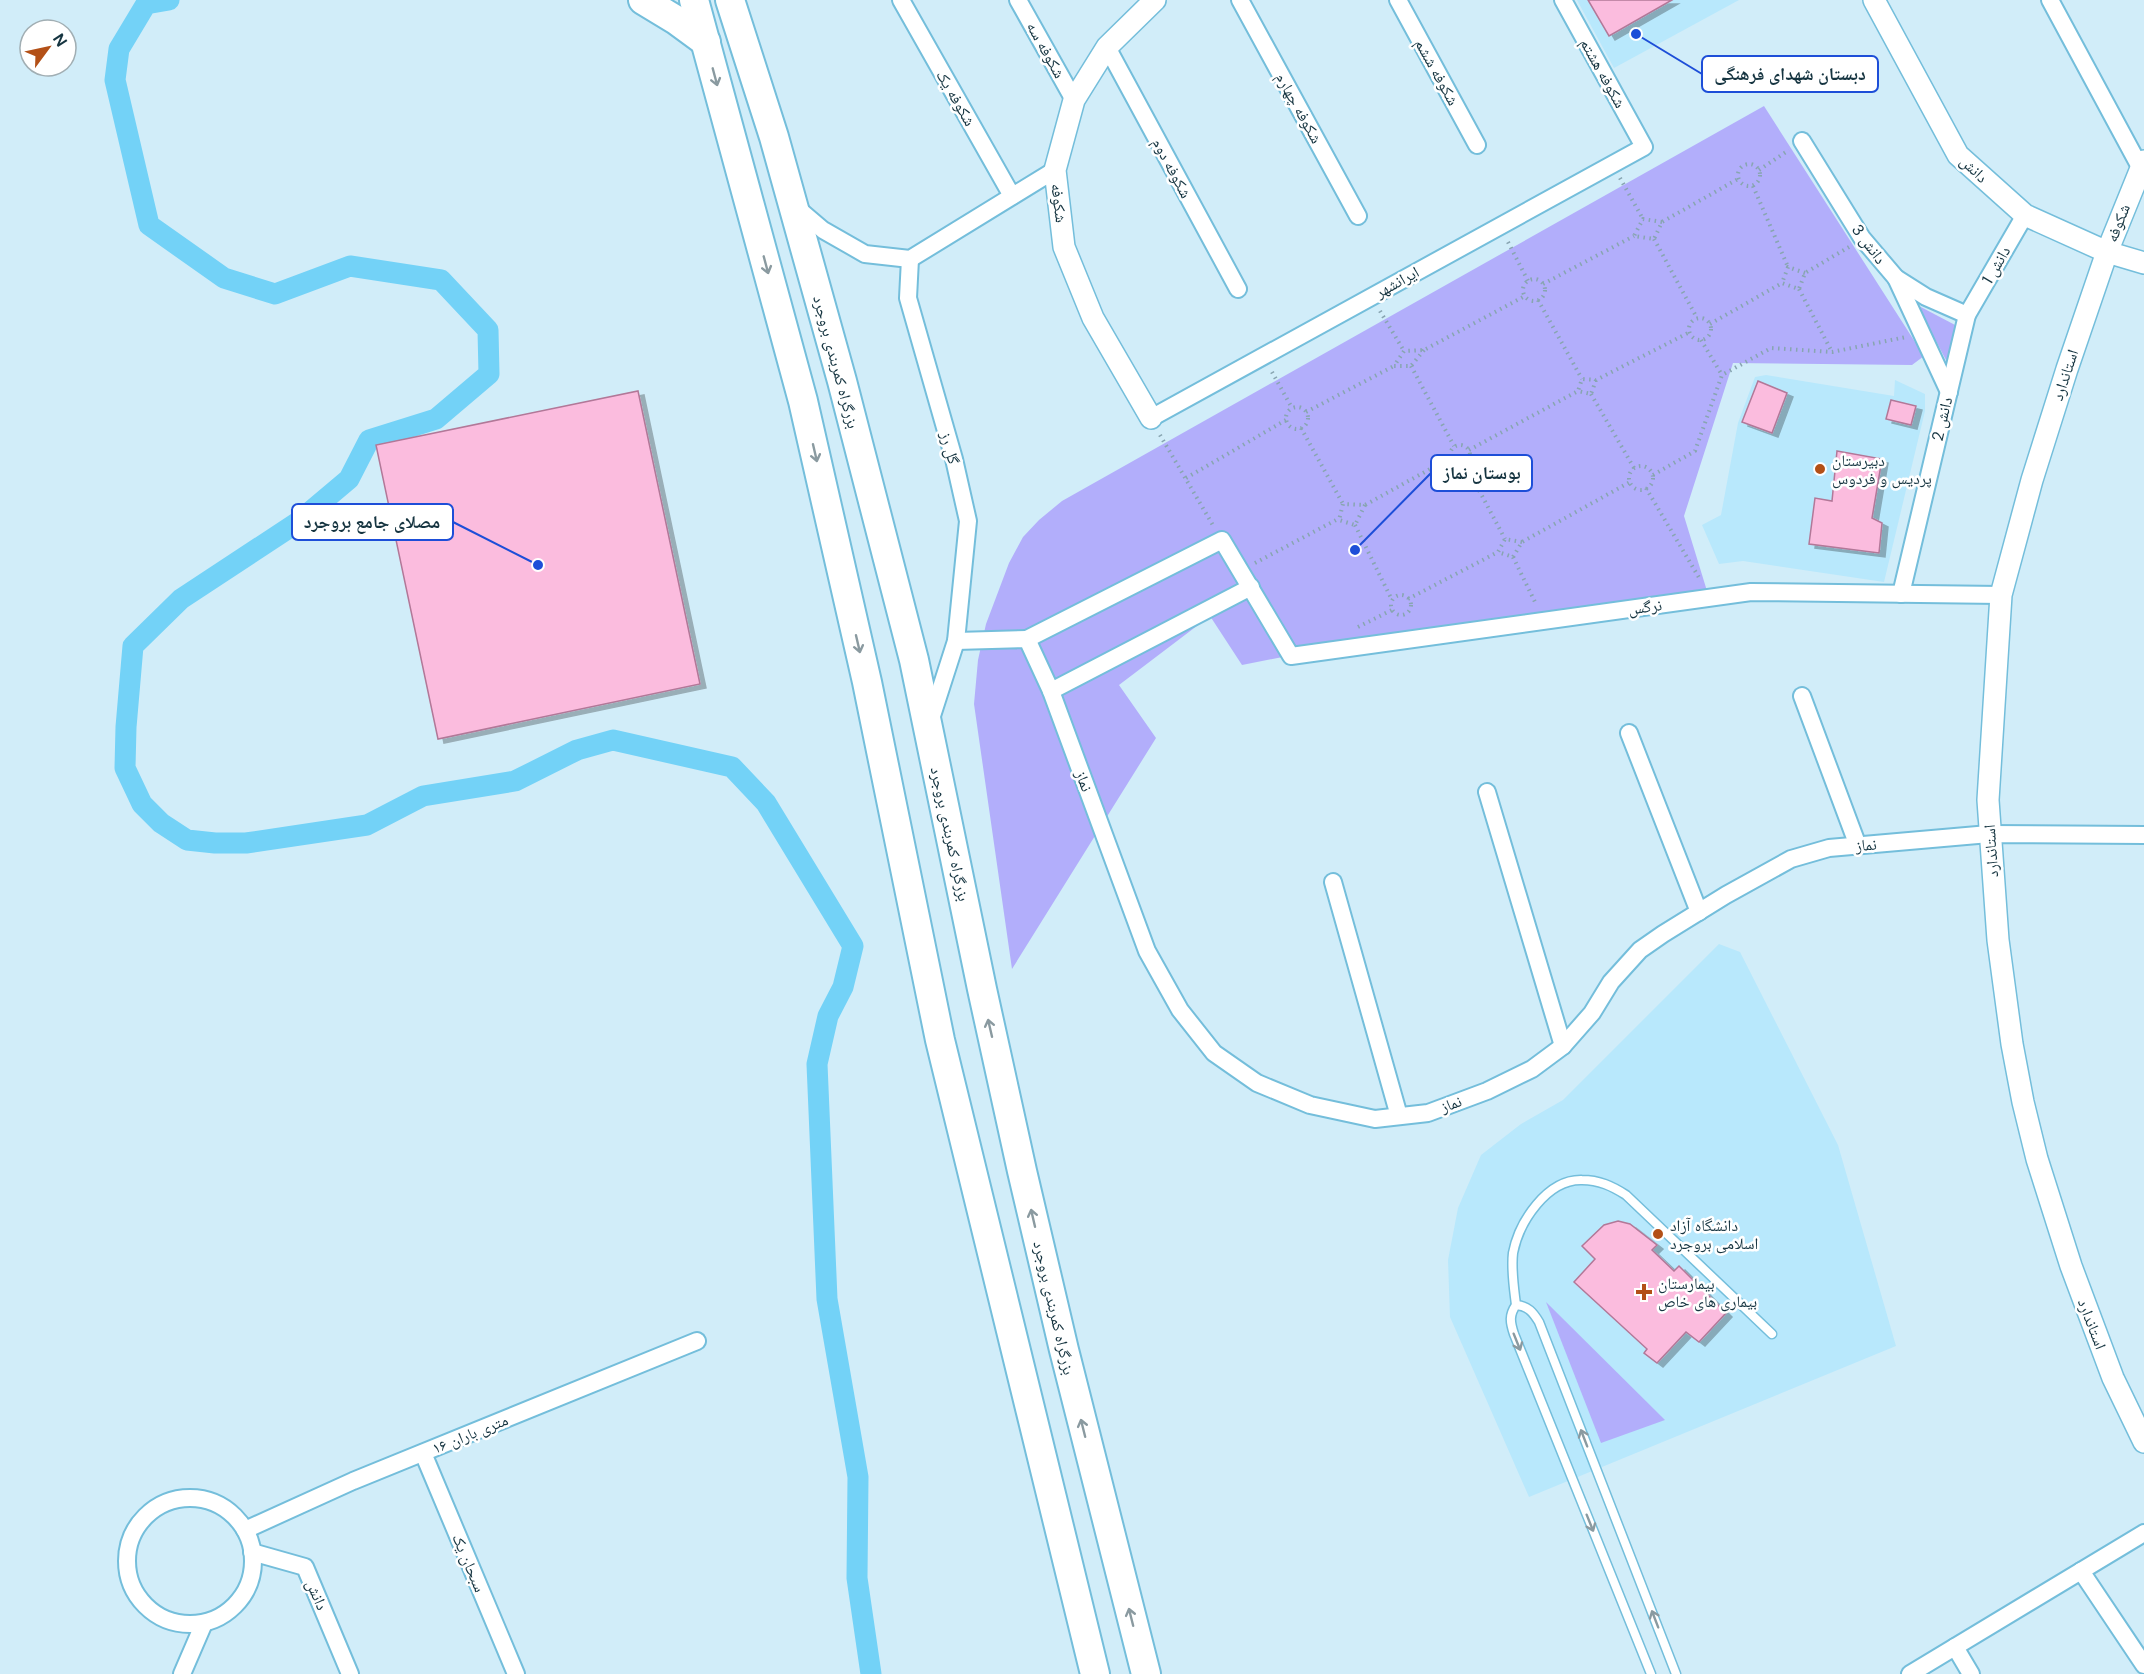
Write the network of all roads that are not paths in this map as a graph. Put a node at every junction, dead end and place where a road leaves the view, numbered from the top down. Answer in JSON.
{"nodes":[{"id":1,"x":643,"y":0,"type":"edge"},
{"id":2,"x":694,"y":0,"type":"edge"},
{"id":3,"x":730,"y":0,"type":"edge"},
{"id":4,"x":901,"y":0,"type":"edge"},
{"id":5,"x":1018,"y":0,"type":"edge"},
{"id":6,"x":1155,"y":0,"type":"edge"},
{"id":7,"x":1240,"y":0,"type":"edge"},
{"id":8,"x":1398,"y":0,"type":"edge"},
{"id":9,"x":1563,"y":0,"type":"edge"},
{"id":10,"x":1874,"y":0,"type":"edge"},
{"id":11,"x":2050,"y":0,"type":"edge"},
{"id":12,"x":706,"y":42,"type":"junction"},
{"id":13,"x":1107,"y":47,"type":"junction"},
{"id":14,"x":1074,"y":100,"type":"junction"},
{"id":15,"x":1802,"y":141,"type":"road end"},
{"id":16,"x":1477,"y":145,"type":"dead end"},
{"id":17,"x":1644,"y":147,"type":"joint"},
{"id":18,"x":2142,"y":164,"type":"edge"},
{"id":19,"x":1055,"y":170,"type":"junction"},
{"id":20,"x":1012,"y":196,"type":"junction"},
{"id":21,"x":793,"y":204,"type":"junction"},
{"id":22,"x":2025,"y":215,"type":"junction"},
{"id":23,"x":1358,"y":216,"type":"dead end"},
{"id":24,"x":2107,"y":252,"type":"junction"},
{"id":25,"x":910,"y":259,"type":"junction"},
{"id":26,"x":2144,"y":263,"type":"edge"},
{"id":27,"x":1896,"y":278,"type":"junction"},
{"id":28,"x":1238,"y":289,"type":"dead end"},
{"id":29,"x":1967,"y":315,"type":"junction"},
{"id":30,"x":1949,"y":392,"type":"junction"},
{"id":31,"x":1150,"y":418,"type":"joint"},
{"id":32,"x":1251,"y":587,"type":"junction"},
{"id":33,"x":1901,"y":594,"type":"junction"},
{"id":34,"x":2001,"y":595,"type":"junction"},
{"id":35,"x":1027,"y":639,"type":"junction"},
{"id":36,"x":956,"y":640,"type":"junction"},
{"id":37,"x":1051,"y":692,"type":"junction"},
{"id":38,"x":1802,"y":696,"type":"dead end"},
{"id":39,"x":928,"y":728,"type":"junction"},
{"id":40,"x":1629,"y":733,"type":"dead end"},
{"id":41,"x":1487,"y":792,"type":"dead end"},
{"id":42,"x":1989,"y":834,"type":"junction"},
{"id":43,"x":2144,"y":835,"type":"edge"},
{"id":44,"x":1858,"y":846,"type":"junction"},
{"id":45,"x":1333,"y":882,"type":"dead end"},
{"id":46,"x":1699,"y":912,"type":"junction"},
{"id":47,"x":1563,"y":1046,"type":"junction"},
{"id":48,"x":1399,"y":1116,"type":"junction"},
{"id":49,"x":1516,"y":1305,"type":"junction"},
{"id":50,"x":1773,"y":1334,"type":"dead end"},
{"id":51,"x":697,"y":1341,"type":"dead end"},
{"id":52,"x":2144,"y":1442,"type":"edge"},
{"id":53,"x":423,"y":1453,"type":"junction"},
{"id":54,"x":245,"y":1530,"type":"junction"},
{"id":55,"x":2144,"y":1533,"type":"edge"},
{"id":56,"x":252,"y":1552,"type":"junction"},
{"id":57,"x":2081,"y":1571,"type":"junction"},
{"id":58,"x":204,"y":1623,"type":"junction"},
{"id":59,"x":1955,"y":1647,"type":"junction"},
{"id":60,"x":2144,"y":1665,"type":"edge"},
{"id":61,"x":182,"y":1674,"type":"edge"},
{"id":62,"x":350,"y":1674,"type":"edge"},
{"id":63,"x":516,"y":1674,"type":"edge"},
{"id":64,"x":1095,"y":1674,"type":"edge"},
{"id":65,"x":1146,"y":1674,"type":"edge"},
{"id":66,"x":1651,"y":1674,"type":"edge"},
{"id":67,"x":1676,"y":1674,"type":"edge"},
{"id":68,"x":1910,"y":1674,"type":"edge"},
{"id":69,"x":1971,"y":1674,"type":"edge"}],
"edges":[{"from":1,"to":12,"type":"highway"},
{"from":2,"to":12,"type":"highway"},
{"from":3,"to":21,"type":"highway","name":"بزرگراه کمربندی بروجرد"},
{"from":4,"to":20,"type":"street","name":"شکوفه یک"},
{"from":5,"to":14,"type":"street","name":"شکوفه سه"},
{"from":6,"to":13,"type":"street","name":"شکوفه"},
{"from":7,"to":23,"type":"street","name":"شکوفه چهارم"},
{"from":8,"to":16,"type":"street","name":"شکوفه ششم"},
{"from":9,"to":17,"type":"street","name":"شکوفه هشتم"},
{"from":10,"to":22,"type":"street","name":"دانش"},
{"from":11,"to":18,"type":"street"},
{"from":12,"to":64,"type":"highway","one_way":true},
{"from":13,"to":14,"type":"street","name":"شکوفه"},
{"from":13,"to":28,"type":"street","name":"شکوفه دوم"},
{"from":14,"to":19,"type":"street","name":"شکوفه"},
{"from":15,"to":27,"type":"street","name":"دانش 3"},
{"from":17,"to":31,"type":"street","name":"ایرانشهر"},
{"from":18,"to":24,"type":"street","name":"شکوفه"},
{"from":19,"to":20,"type":"street"},
{"from":19,"to":31,"type":"street","name":"شکوفه"},
{"from":20,"to":25,"type":"street"},
{"from":21,"to":25,"type":"street"},
{"from":21,"to":39,"type":"highway","name":"بزرگراه کمربندی بروجرد"},
{"from":22,"to":24,"type":"street","name":"دانش"},
{"from":22,"to":29,"type":"street","name":"دانش 1"},
{"from":24,"to":26,"type":"street","name":"دانش"},
{"from":24,"to":34,"type":"street","name":"استاندارد"},
{"from":25,"to":36,"type":"street","name":"گل رز"},
{"from":27,"to":29,"type":"street","name":"دانش 3"},
{"from":27,"to":30,"type":"street"},
{"from":29,"to":30,"type":"street","name":"دانش 2"},
{"from":30,"to":33,"type":"street","name":"دانش 2"},
{"from":32,"to":33,"type":"street","name":"نرگس"},
{"from":32,"to":35,"type":"street"},
{"from":32,"to":37,"type":"street"},
{"from":33,"to":34,"type":"street","name":"نرگس"},
{"from":34,"to":42,"type":"street","name":"استاندارد"},
{"from":35,"to":36,"type":"street"},
{"from":35,"to":37,"type":"street","name":"نماز"},
{"from":36,"to":39,"type":"street","name":"گل رز"},
{"from":37,"to":48,"type":"street","name":"نماز"},
{"from":38,"to":44,"type":"street"},
{"from":65,"to":39,"type":"highway","name":"بزرگراه کمربندی بروجرد","one_way":true},
{"from":40,"to":46,"type":"street"},
{"from":41,"to":47,"type":"street"},
{"from":42,"to":43,"type":"street","name":"نماز"},
{"from":42,"to":44,"type":"street","name":"نماز"},
{"from":42,"to":52,"type":"street","name":"استاندارد"},
{"from":44,"to":46,"type":"street","name":"نماز"},
{"from":45,"to":48,"type":"street"},
{"from":46,"to":47,"type":"street","name":"نماز"},
{"from":47,"to":48,"type":"street","name":"نماز"},
{"from":49,"to":50,"type":"lane"},
{"from":49,"to":66,"type":"lane","one_way":true},
{"from":67,"to":49,"type":"lane","one_way":true},
{"from":51,"to":53,"type":"street","name":"۱۶ متری باران"},
{"from":53,"to":54,"type":"street","name":"۱۶ متری باران"},
{"from":53,"to":63,"type":"street","name":"سبحان یک"},
{"from":54,"to":56,"type":"street"},
{"from":54,"to":58,"type":"street"},
{"from":55,"to":57,"type":"street"},
{"from":56,"to":58,"type":"street"},
{"from":56,"to":62,"type":"street","name":"دانش"},
{"from":57,"to":59,"type":"street"},
{"from":57,"to":60,"type":"street"},
{"from":58,"to":61,"type":"street"},
{"from":59,"to":68,"type":"street"},
{"from":59,"to":69,"type":"street"}]}
